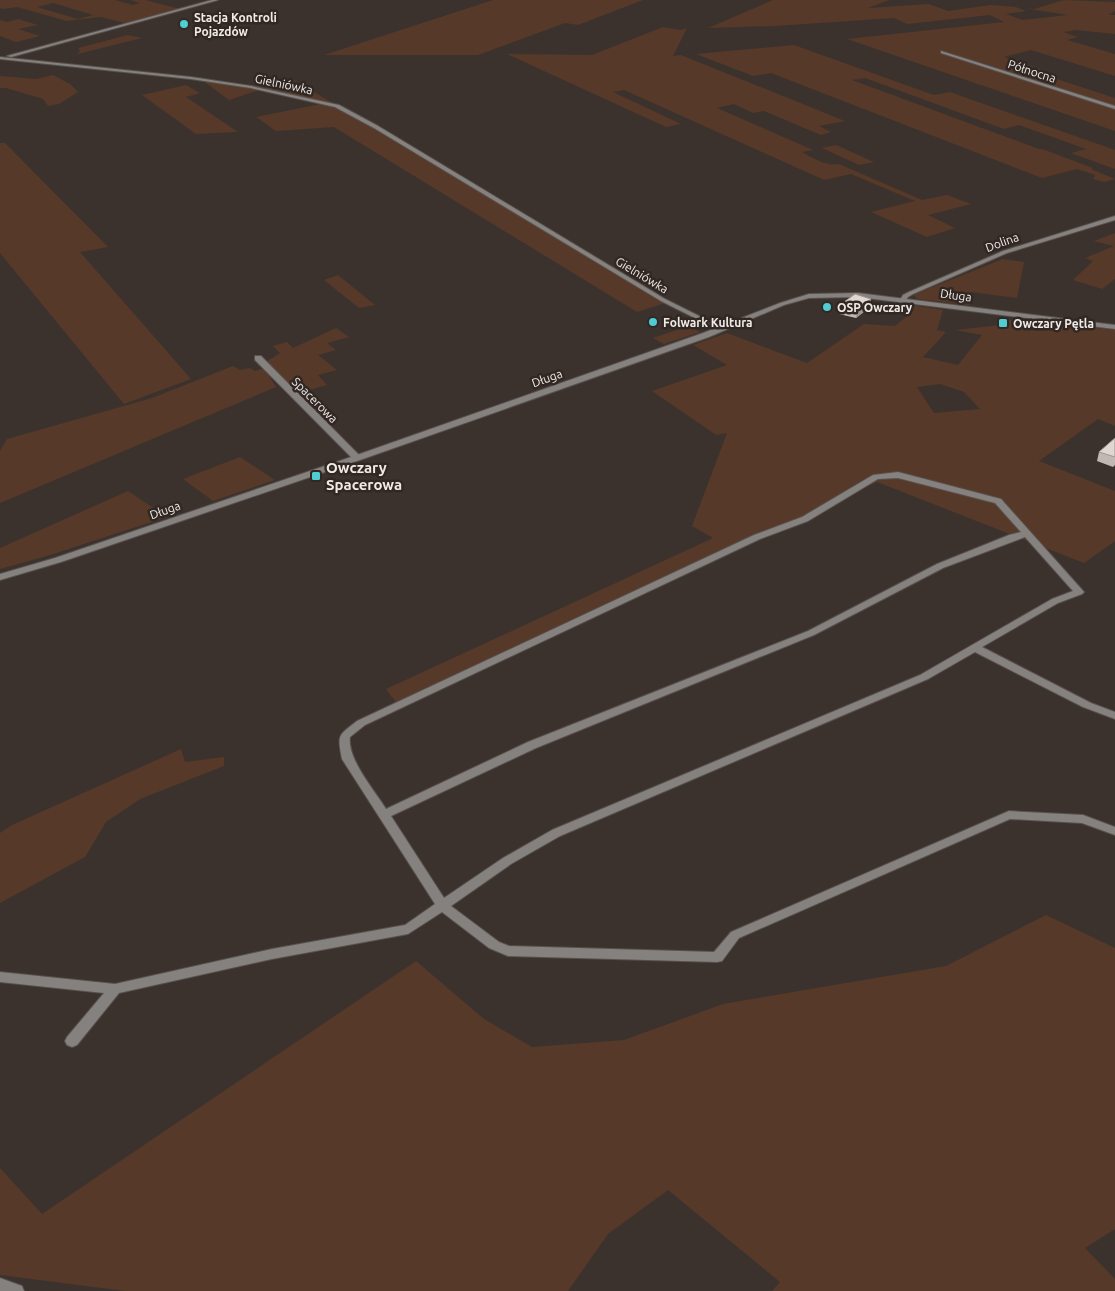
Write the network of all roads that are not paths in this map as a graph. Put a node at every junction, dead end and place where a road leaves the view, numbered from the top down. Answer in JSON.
{"nodes":[{"id":1,"x":216,"y":0,"type":"edge"},
{"id":2,"x":943,"y":52,"type":"dead end"},
{"id":3,"x":2,"y":58,"type":"edge"},
{"id":4,"x":1115,"y":108,"type":"edge"},
{"id":5,"x":1115,"y":218,"type":"edge"},
{"id":6,"x":903,"y":300,"type":"junction"},
{"id":7,"x":1115,"y":327,"type":"edge"},
{"id":8,"x":721,"y":329,"type":"junction"},
{"id":9,"x":258,"y":358,"type":"dead end"},
{"id":10,"x":357,"y":458,"type":"junction"},
{"id":11,"x":1028,"y":533,"type":"junction"},
{"id":12,"x":0,"y":576,"type":"edge"},
{"id":13,"x":976,"y":648,"type":"junction"},
{"id":14,"x":1115,"y":716,"type":"edge"},
{"id":15,"x":384,"y":815,"type":"junction"},
{"id":16,"x":1115,"y":832,"type":"edge"},
{"id":17,"x":442,"y":906,"type":"junction"},
{"id":18,"x":0,"y":978,"type":"edge"},
{"id":19,"x":115,"y":989,"type":"junction"},
{"id":20,"x":72,"y":1041,"type":"dead end"},
{"id":21,"x":0,"y":1286,"type":"edge"},
{"id":22,"x":16,"y":1291,"type":"edge"}],
"edges":[{"from":1,"to":3,"type":"street","name":"Gielniówka"},
{"from":2,"to":4,"type":"street","name":"Północna"},
{"from":3,"to":8,"type":"street","name":"Gielniówka"},
{"from":5,"to":6,"type":"street","name":"Dolina"},
{"from":6,"to":7,"type":"street","name":"Długa"},
{"from":6,"to":8,"type":"street","name":"Długa"},
{"from":8,"to":10,"type":"street","name":"Długa"},
{"from":9,"to":10,"type":"street","name":"Spacerowa"},
{"from":10,"to":12,"type":"street","name":"Długa"},
{"from":11,"to":13,"type":"street"},
{"from":11,"to":15,"type":"street"},
{"from":11,"to":15,"type":"street"},
{"from":13,"to":14,"type":"street"},
{"from":13,"to":17,"type":"street"},
{"from":15,"to":17,"type":"street"},
{"from":16,"to":17,"type":"street"},
{"from":17,"to":19,"type":"street"},
{"from":18,"to":19,"type":"street"},
{"from":19,"to":20,"type":"street"},
{"from":21,"to":22,"type":"street"}]}
